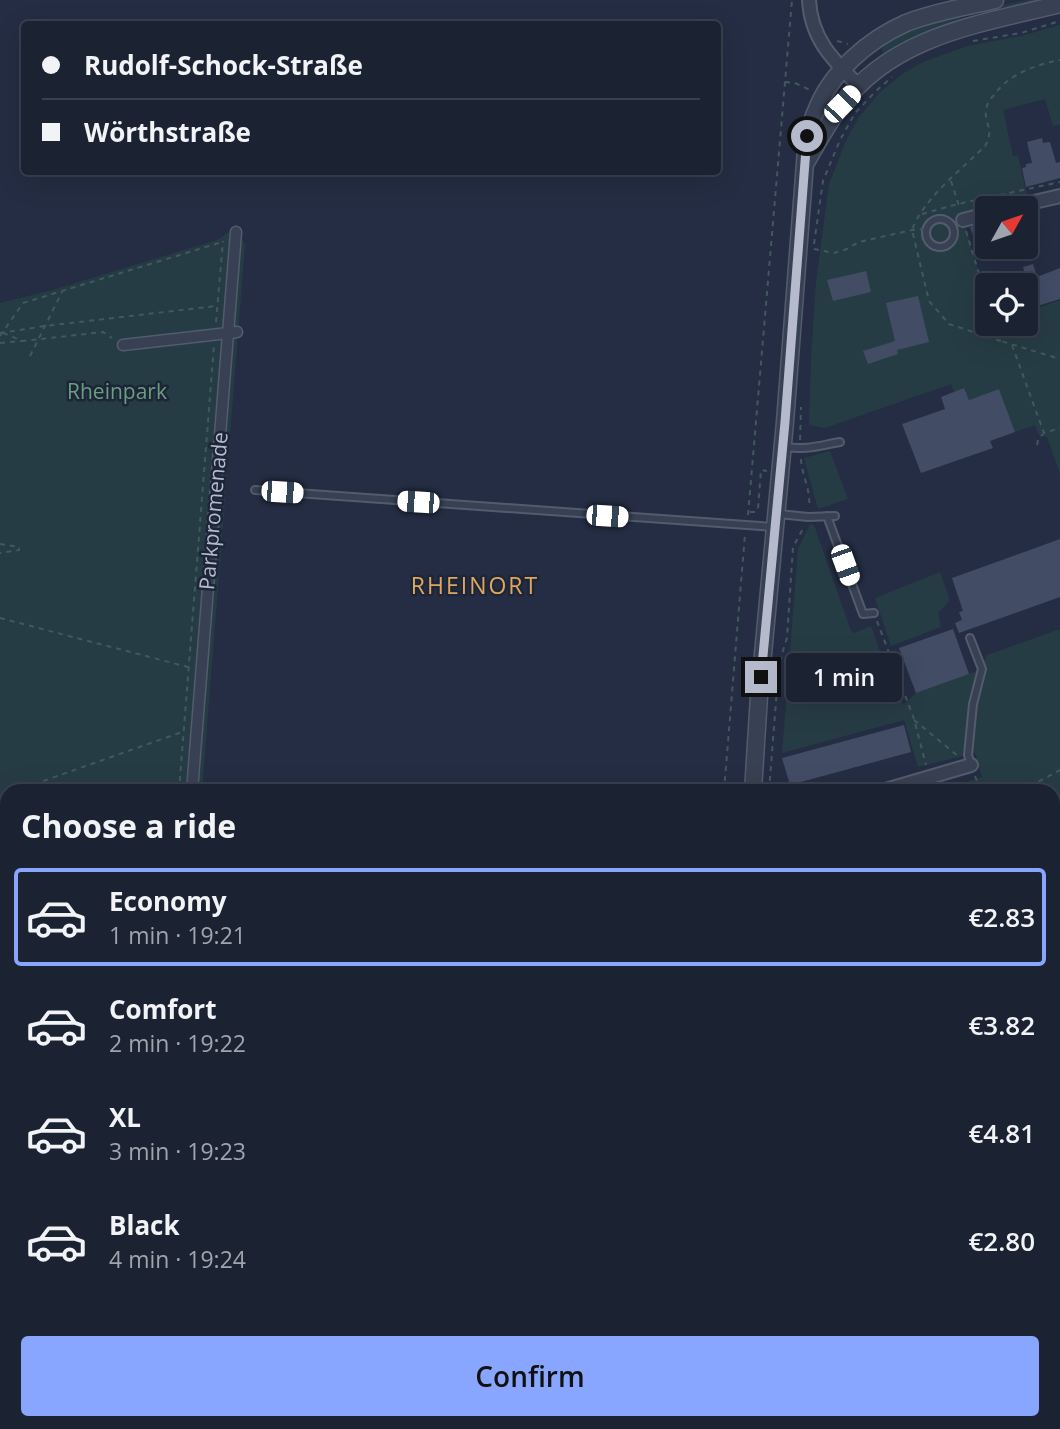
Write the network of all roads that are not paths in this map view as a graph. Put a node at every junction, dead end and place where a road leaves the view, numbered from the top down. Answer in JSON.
{"nodes":[{"id":1,"x":809,"y":0,"type":"edge"},
{"id":2,"x":995,"y":0,"type":"edge"},
{"id":3,"x":1060,"y":4,"type":"edge"},
{"id":4,"x":842,"y":69,"type":"junction"},
{"id":5,"x":859,"y":86,"type":"junction"},
{"id":6,"x":806,"y":163,"type":"junction"},
{"id":7,"x":1060,"y":196,"type":"edge"},
{"id":8,"x":1038,"y":201,"type":"edge"},
{"id":9,"x":975,"y":217,"type":"edge"},
{"id":10,"x":957,"y":222,"type":"junction"},
{"id":11,"x":236,"y":234,"type":"road end"},
{"id":12,"x":233,"y":332,"type":"junction"},
{"id":13,"x":123,"y":345,"type":"road end"},
{"id":14,"x":840,"y":442,"type":"dead end"},
{"id":15,"x":783,"y":447,"type":"junction"},
{"id":16,"x":255,"y":490,"type":"dead end"},
{"id":17,"x":827,"y":516,"type":"junction"},
{"id":18,"x":835,"y":516,"type":"dead end"},
{"id":19,"x":776,"y":521,"type":"junction"},
{"id":20,"x":874,"y":613,"type":"road end"},
{"id":21,"x":970,"y":638,"type":"dead end"},
{"id":22,"x":971,"y":765,"type":"joint"},
{"id":23,"x":193,"y":784,"type":"edge"},
{"id":24,"x":753,"y":784,"type":"edge"},
{"id":25,"x":906,"y":784,"type":"edge"}],
"edges":[{"from":1,"to":4,"type":"street"},
{"from":2,"to":4,"type":"street"},
{"from":3,"to":5,"type":"street"},
{"from":4,"to":5,"type":"street"},
{"from":4,"to":6,"type":"street"},
{"from":5,"to":6,"type":"street"},
{"from":6,"to":15,"type":"street"},
{"from":7,"to":8,"type":"street"},
{"from":9,"to":10,"type":"street"},
{"from":10,"to":10,"type":"lane"},
{"from":11,"to":12,"type":"street","name":"Parkpromenade"},
{"from":12,"to":13,"type":"street"},
{"from":12,"to":23,"type":"street","name":"Parkpromenade"},
{"from":14,"to":15,"type":"lane"},
{"from":15,"to":19,"type":"street"},
{"from":16,"to":19,"type":"lane"},
{"from":17,"to":18,"type":"lane"},
{"from":17,"to":19,"type":"lane"},
{"from":17,"to":20,"type":"lane"},
{"from":19,"to":24,"type":"street"},
{"from":21,"to":22,"type":"lane"},
{"from":22,"to":25,"type":"street"}]}
